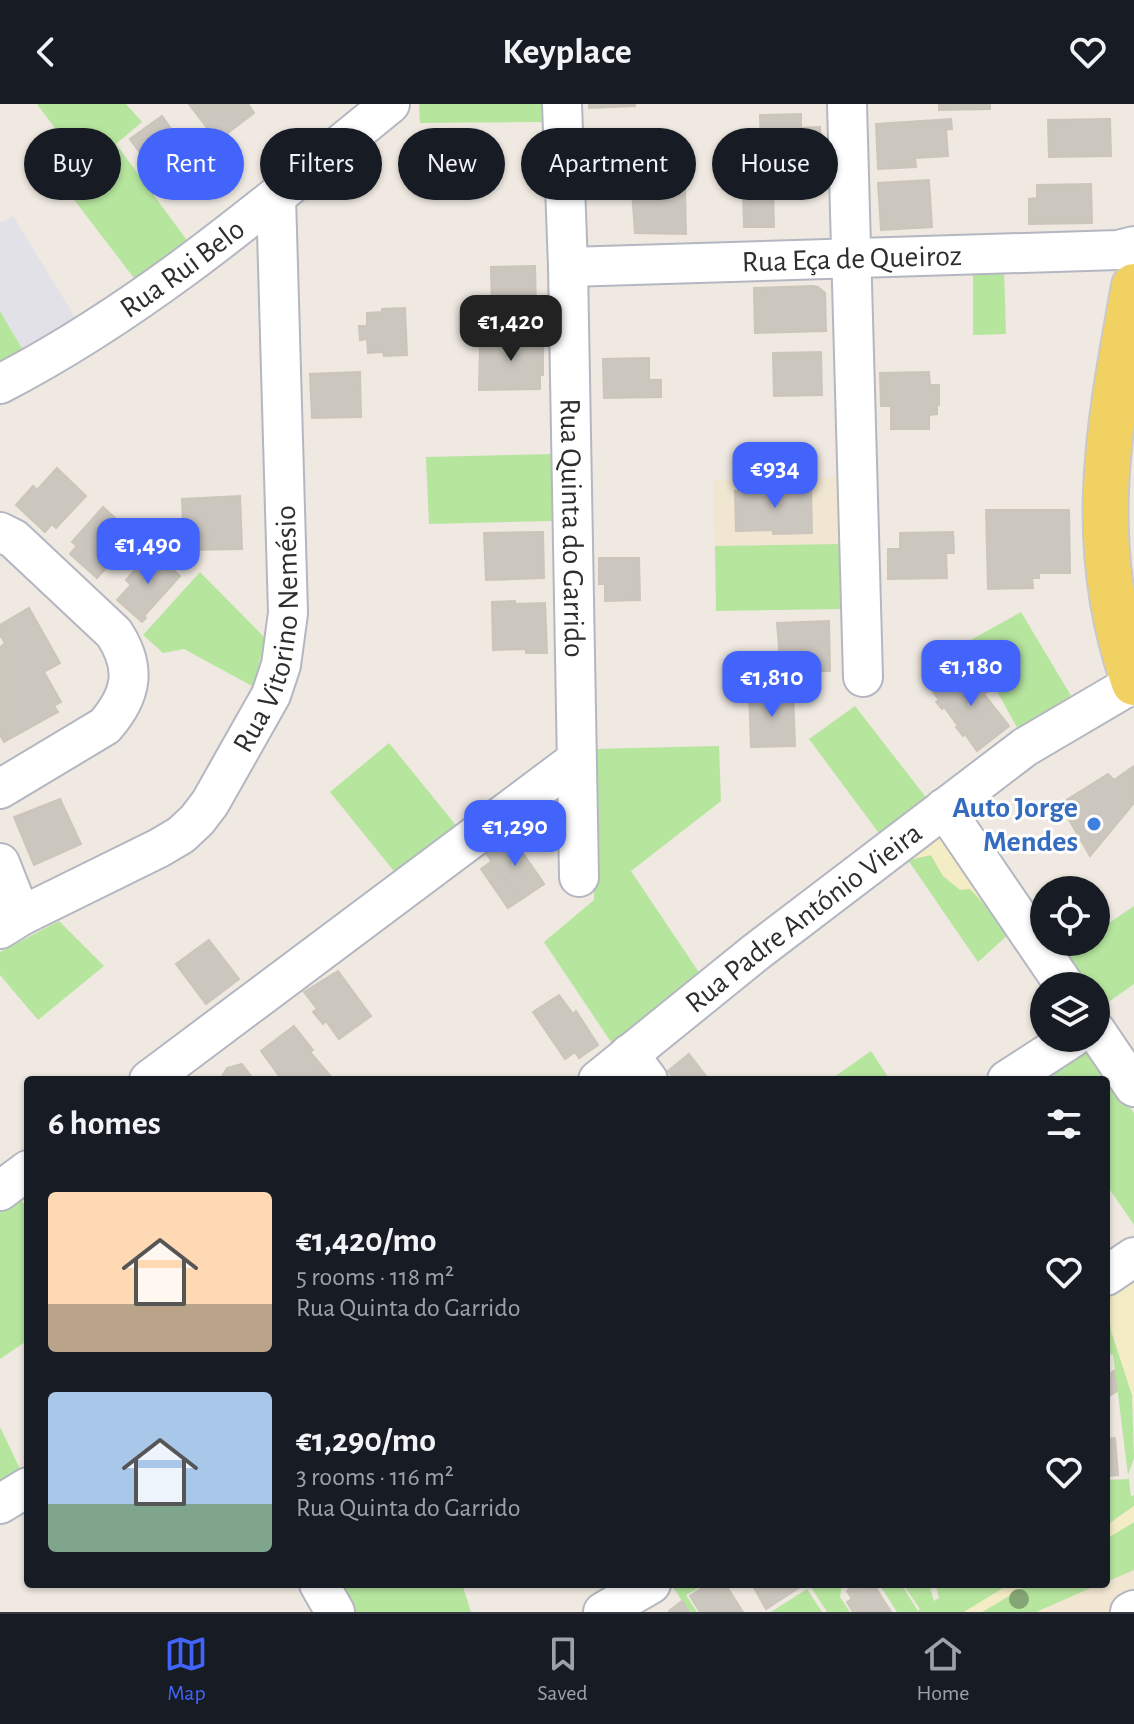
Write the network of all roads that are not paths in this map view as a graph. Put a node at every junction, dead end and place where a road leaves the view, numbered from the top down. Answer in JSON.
{"nodes":[{"id":1,"x":390,"y":104,"type":"edge"},
{"id":2,"x":562,"y":104,"type":"edge"},
{"id":3,"x":847,"y":104,"type":"edge"},
{"id":4,"x":361,"y":128,"type":"edge"},
{"id":5,"x":272,"y":200,"type":"edge"},
{"id":6,"x":276,"y":200,"type":"edge"},
{"id":7,"x":1134,"y":246,"type":"edge"},
{"id":8,"x":852,"y":258,"type":"junction"},
{"id":9,"x":568,"y":267,"type":"junction"},
{"id":10,"x":1134,"y":286,"type":"edge"},
{"id":11,"x":0,"y":384,"type":"edge"},
{"id":12,"x":0,"y":532,"type":"edge"},
{"id":13,"x":863,"y":677,"type":"dead end"},
{"id":14,"x":1134,"y":683,"type":"edge"},
{"id":15,"x":575,"y":761,"type":"junction"},
{"id":16,"x":0,"y":789,"type":"edge"},
{"id":17,"x":944,"y":808,"type":"junction"},
{"id":18,"x":0,"y":863,"type":"edge"},
{"id":19,"x":579,"y":877,"type":"dead end"},
{"id":20,"x":10,"y":922,"type":"edge"},
{"id":21,"x":1055,"y":972,"type":"edge"},
{"id":22,"x":1050,"y":1052,"type":"edge"},
{"id":23,"x":1110,"y":1052,"type":"edge"},
{"id":24,"x":639,"y":1067,"type":"edge"},
{"id":25,"x":154,"y":1076,"type":"edge"},
{"id":26,"x":611,"y":1076,"type":"edge"},
{"id":27,"x":1013,"y":1076,"type":"edge"},
{"id":28,"x":1134,"y":1087,"type":"edge"},
{"id":29,"x":24,"y":1173,"type":"edge"},
{"id":30,"x":0,"y":1191,"type":"edge"},
{"id":31,"x":1134,"y":1257,"type":"edge"},
{"id":32,"x":1110,"y":1273,"type":"edge"},
{"id":33,"x":24,"y":1489,"type":"edge"},
{"id":34,"x":0,"y":1504,"type":"edge"},
{"id":35,"x":321,"y":1588,"type":"edge"},
{"id":36,"x":644,"y":1588,"type":"edge"},
{"id":37,"x":335,"y":1612,"type":"edge"},
{"id":38,"x":603,"y":1612,"type":"edge"}],
"edges":[{"from":1,"to":4,"type":"street","name":"Rua Rui Belo"},
{"from":2,"to":9,"type":"street","name":"Rua Quinta do Garrido"},
{"from":3,"to":8,"type":"street"},
{"from":5,"to":11,"type":"street","name":"Rua Rui Belo"},
{"from":6,"to":20,"type":"street","name":"Rua Vitorino Nemésio"},
{"from":7,"to":8,"type":"street","name":"Rua Eça de Queiroz"},
{"from":8,"to":9,"type":"street","name":"Rua Eça de Queiroz"},
{"from":8,"to":13,"type":"street"},
{"from":9,"to":15,"type":"street","name":"Rua Quinta do Garrido"},
{"from":10,"to":14,"type":"main road"},
{"from":12,"to":16,"type":"street"},
{"from":14,"to":17,"type":"street","name":"Rua Padre António Vieira"},
{"from":15,"to":19,"type":"street","name":"Rua Quinta do Garrido"},
{"from":15,"to":25,"type":"street"},
{"from":17,"to":21,"type":"street"},
{"from":17,"to":24,"type":"street","name":"Rua Padre António Vieira"},
{"from":18,"to":20,"type":"street"},
{"from":22,"to":27,"type":"street"},
{"from":23,"to":28,"type":"street"},
{"from":24,"to":26,"type":"street","name":"Rua Padre António Vieira"},
{"from":29,"to":30,"type":"street"},
{"from":31,"to":32,"type":"street"},
{"from":33,"to":34,"type":"street"},
{"from":35,"to":37,"type":"street"},
{"from":36,"to":38,"type":"street"}]}
